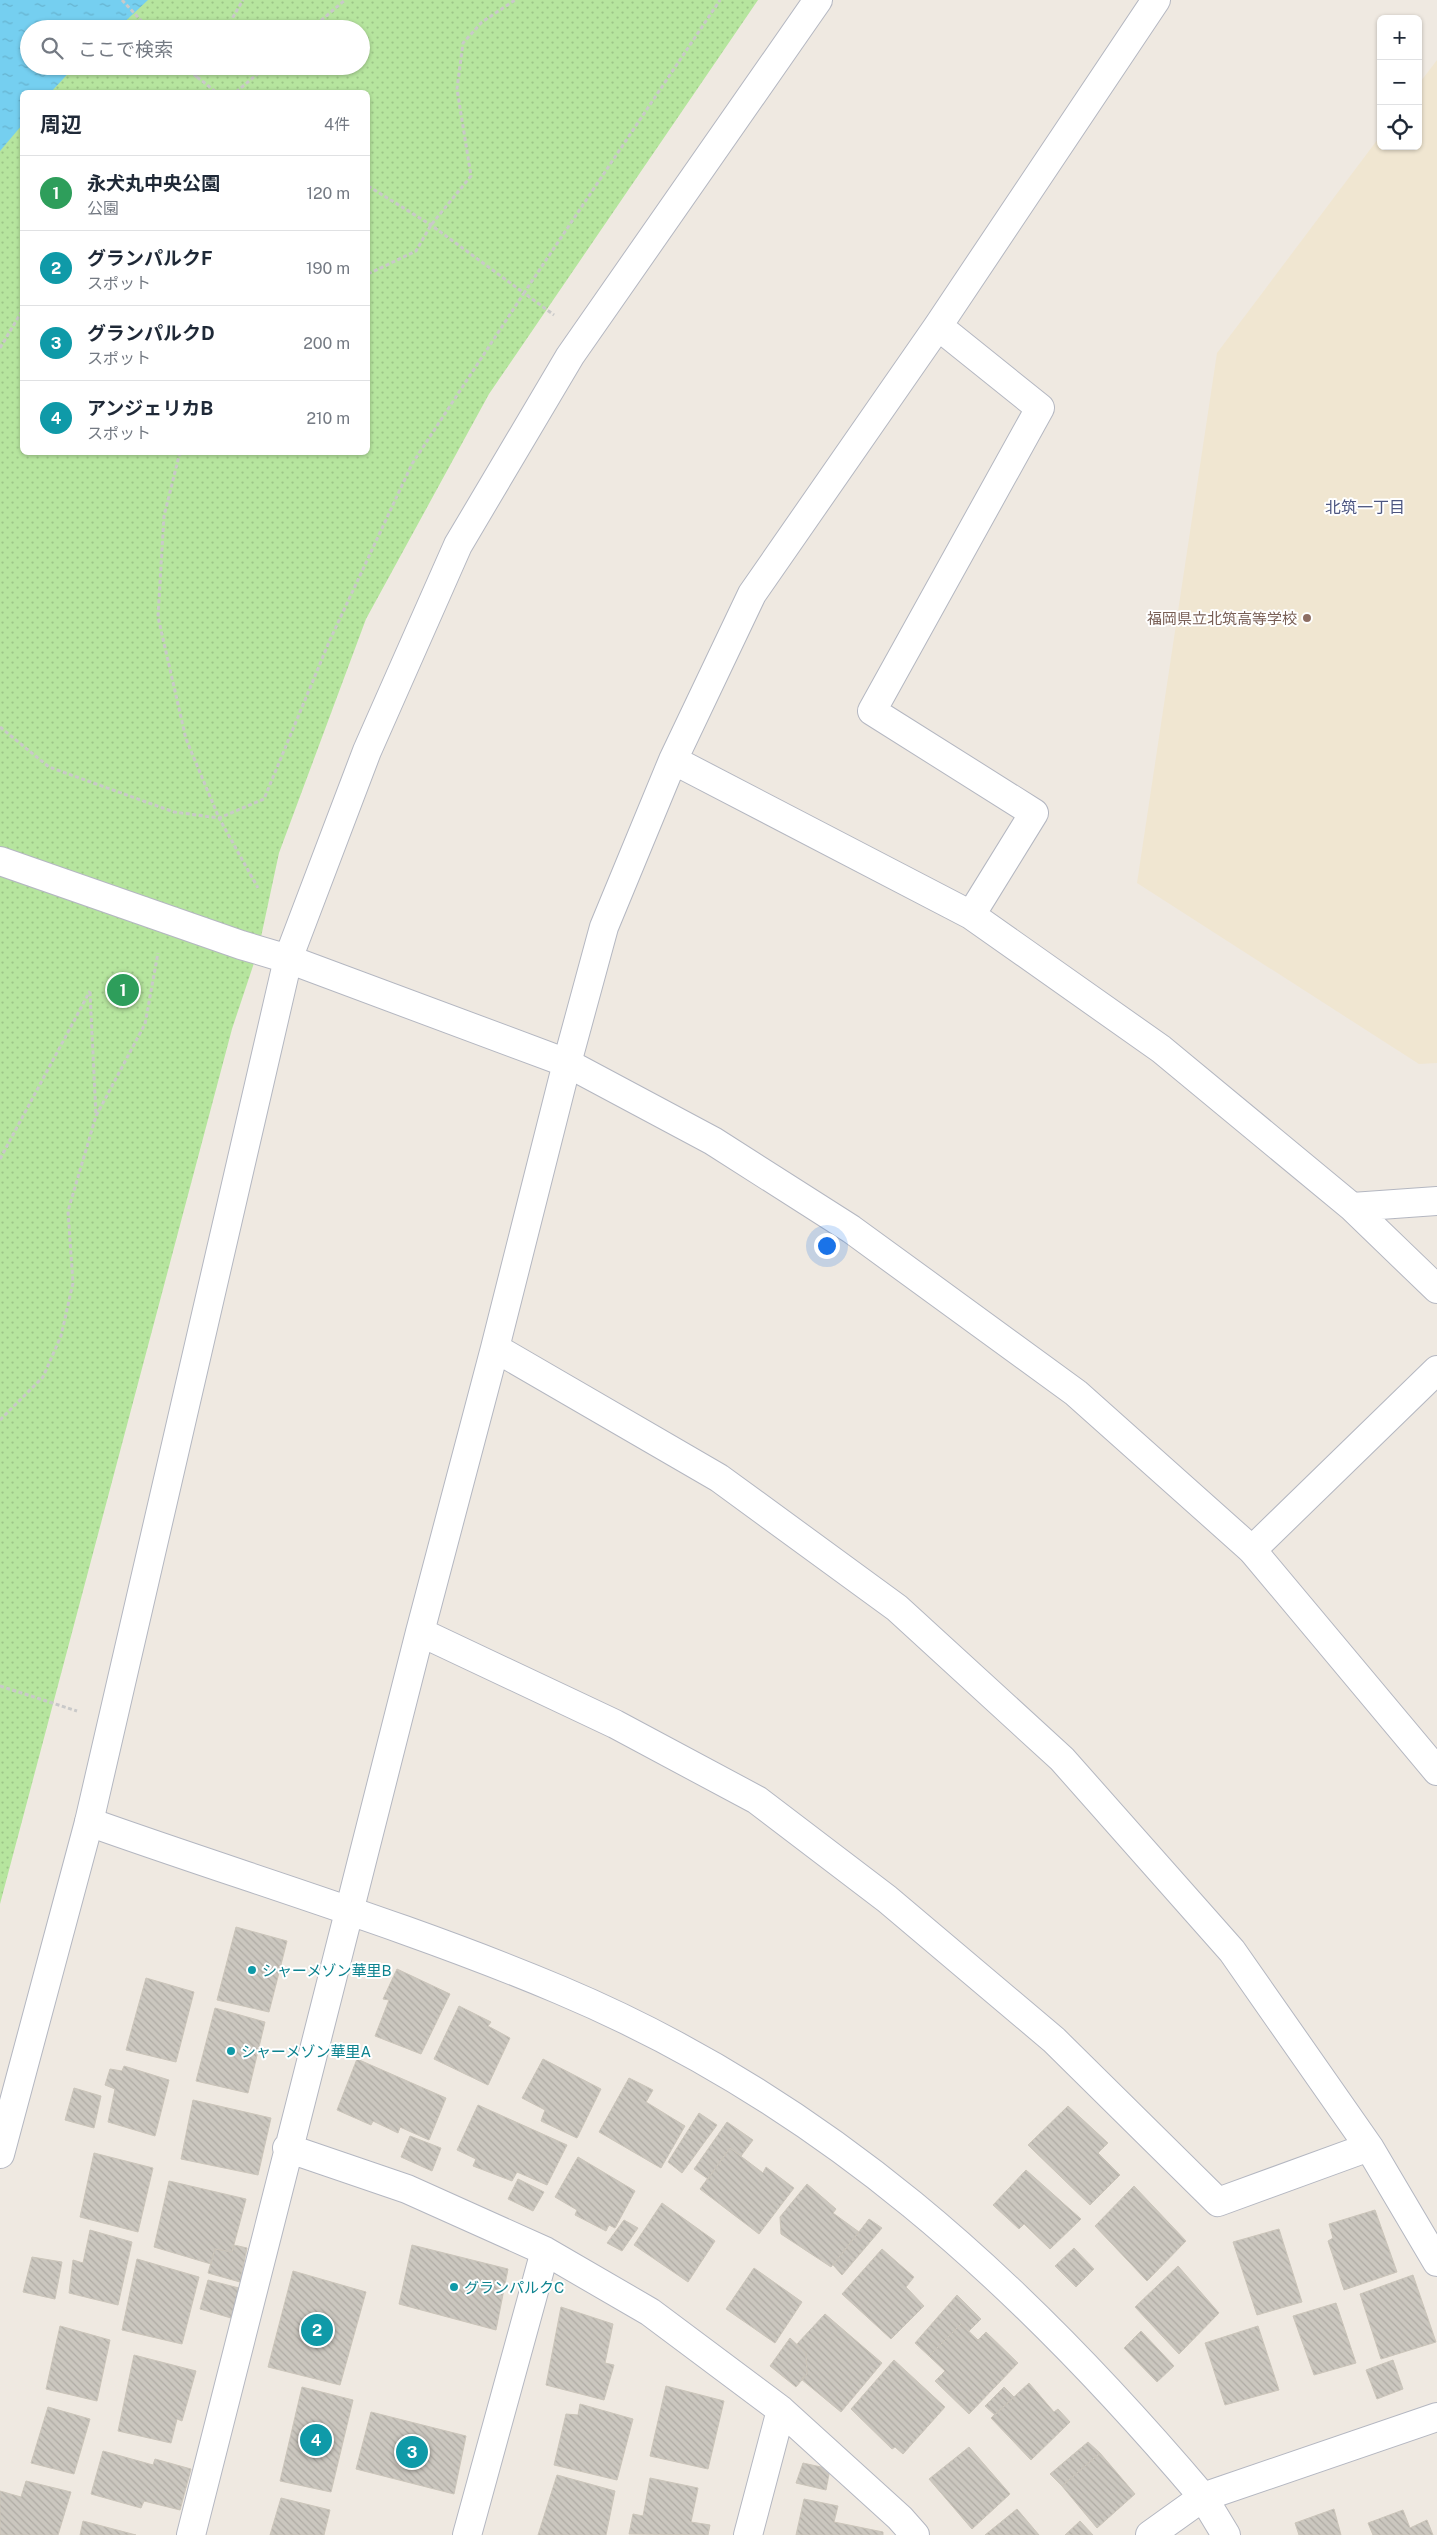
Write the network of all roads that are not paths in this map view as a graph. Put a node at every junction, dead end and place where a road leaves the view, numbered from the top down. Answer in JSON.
{"nodes":[{"id":1,"x":818,"y":0,"type":"edge"},
{"id":2,"x":1156,"y":0,"type":"edge"},
{"id":3,"x":938,"y":326,"type":"junction"},
{"id":4,"x":673,"y":760,"type":"junction"},
{"id":5,"x":0,"y":861,"type":"edge"},
{"id":6,"x":971,"y":915,"type":"junction"},
{"id":7,"x":288,"y":959,"type":"junction"},
{"id":8,"x":567,"y":1063,"type":"junction"},
{"id":9,"x":1437,"y":1201,"type":"edge"},
{"id":10,"x":1352,"y":1207,"type":"junction"},
{"id":11,"x":1437,"y":1289,"type":"edge"},
{"id":12,"x":495,"y":1348,"type":"junction"},
{"id":13,"x":1437,"y":1370,"type":"edge"},
{"id":14,"x":1252,"y":1550,"type":"junction"},
{"id":15,"x":420,"y":1632,"type":"junction"},
{"id":16,"x":1437,"y":1771,"type":"edge"},
{"id":17,"x":89,"y":1822,"type":"junction"},
{"id":18,"x":349,"y":1910,"type":"junction"},
{"id":19,"x":1369,"y":2147,"type":"junction"},
{"id":20,"x":287,"y":2148,"type":"junction"},
{"id":21,"x":0,"y":2154,"type":"edge"},
{"id":22,"x":545,"y":2251,"type":"junction"},
{"id":23,"x":1437,"y":2262,"type":"edge"},
{"id":24,"x":780,"y":2410,"type":"junction"},
{"id":25,"x":1437,"y":2417,"type":"edge"},
{"id":26,"x":1203,"y":2497,"type":"junction"},
{"id":27,"x":190,"y":2535,"type":"edge"},
{"id":28,"x":467,"y":2535,"type":"edge"},
{"id":29,"x":748,"y":2535,"type":"edge"},
{"id":30,"x":915,"y":2535,"type":"edge"},
{"id":31,"x":1150,"y":2535,"type":"edge"},
{"id":32,"x":1226,"y":2535,"type":"edge"}],
"edges":[{"from":1,"to":7,"type":"street"},
{"from":2,"to":3,"type":"street"},
{"from":3,"to":4,"type":"street"},
{"from":3,"to":6,"type":"street"},
{"from":4,"to":6,"type":"street"},
{"from":4,"to":8,"type":"street"},
{"from":5,"to":7,"type":"street"},
{"from":6,"to":10,"type":"street"},
{"from":7,"to":8,"type":"street"},
{"from":7,"to":17,"type":"street"},
{"from":8,"to":12,"type":"street"},
{"from":8,"to":14,"type":"street"},
{"from":9,"to":10,"type":"street"},
{"from":10,"to":11,"type":"street"},
{"from":12,"to":15,"type":"street"},
{"from":12,"to":19,"type":"street"},
{"from":13,"to":14,"type":"street"},
{"from":14,"to":16,"type":"street"},
{"from":15,"to":18,"type":"street"},
{"from":15,"to":19,"type":"street"},
{"from":17,"to":18,"type":"street"},
{"from":17,"to":21,"type":"street"},
{"from":18,"to":20,"type":"street"},
{"from":18,"to":26,"type":"street"},
{"from":19,"to":23,"type":"street"},
{"from":20,"to":22,"type":"street"},
{"from":20,"to":27,"type":"street"},
{"from":22,"to":24,"type":"street"},
{"from":22,"to":28,"type":"street"},
{"from":24,"to":29,"type":"street"},
{"from":24,"to":30,"type":"street"},
{"from":25,"to":26,"type":"street"},
{"from":26,"to":31,"type":"street"},
{"from":26,"to":32,"type":"street"}]}
